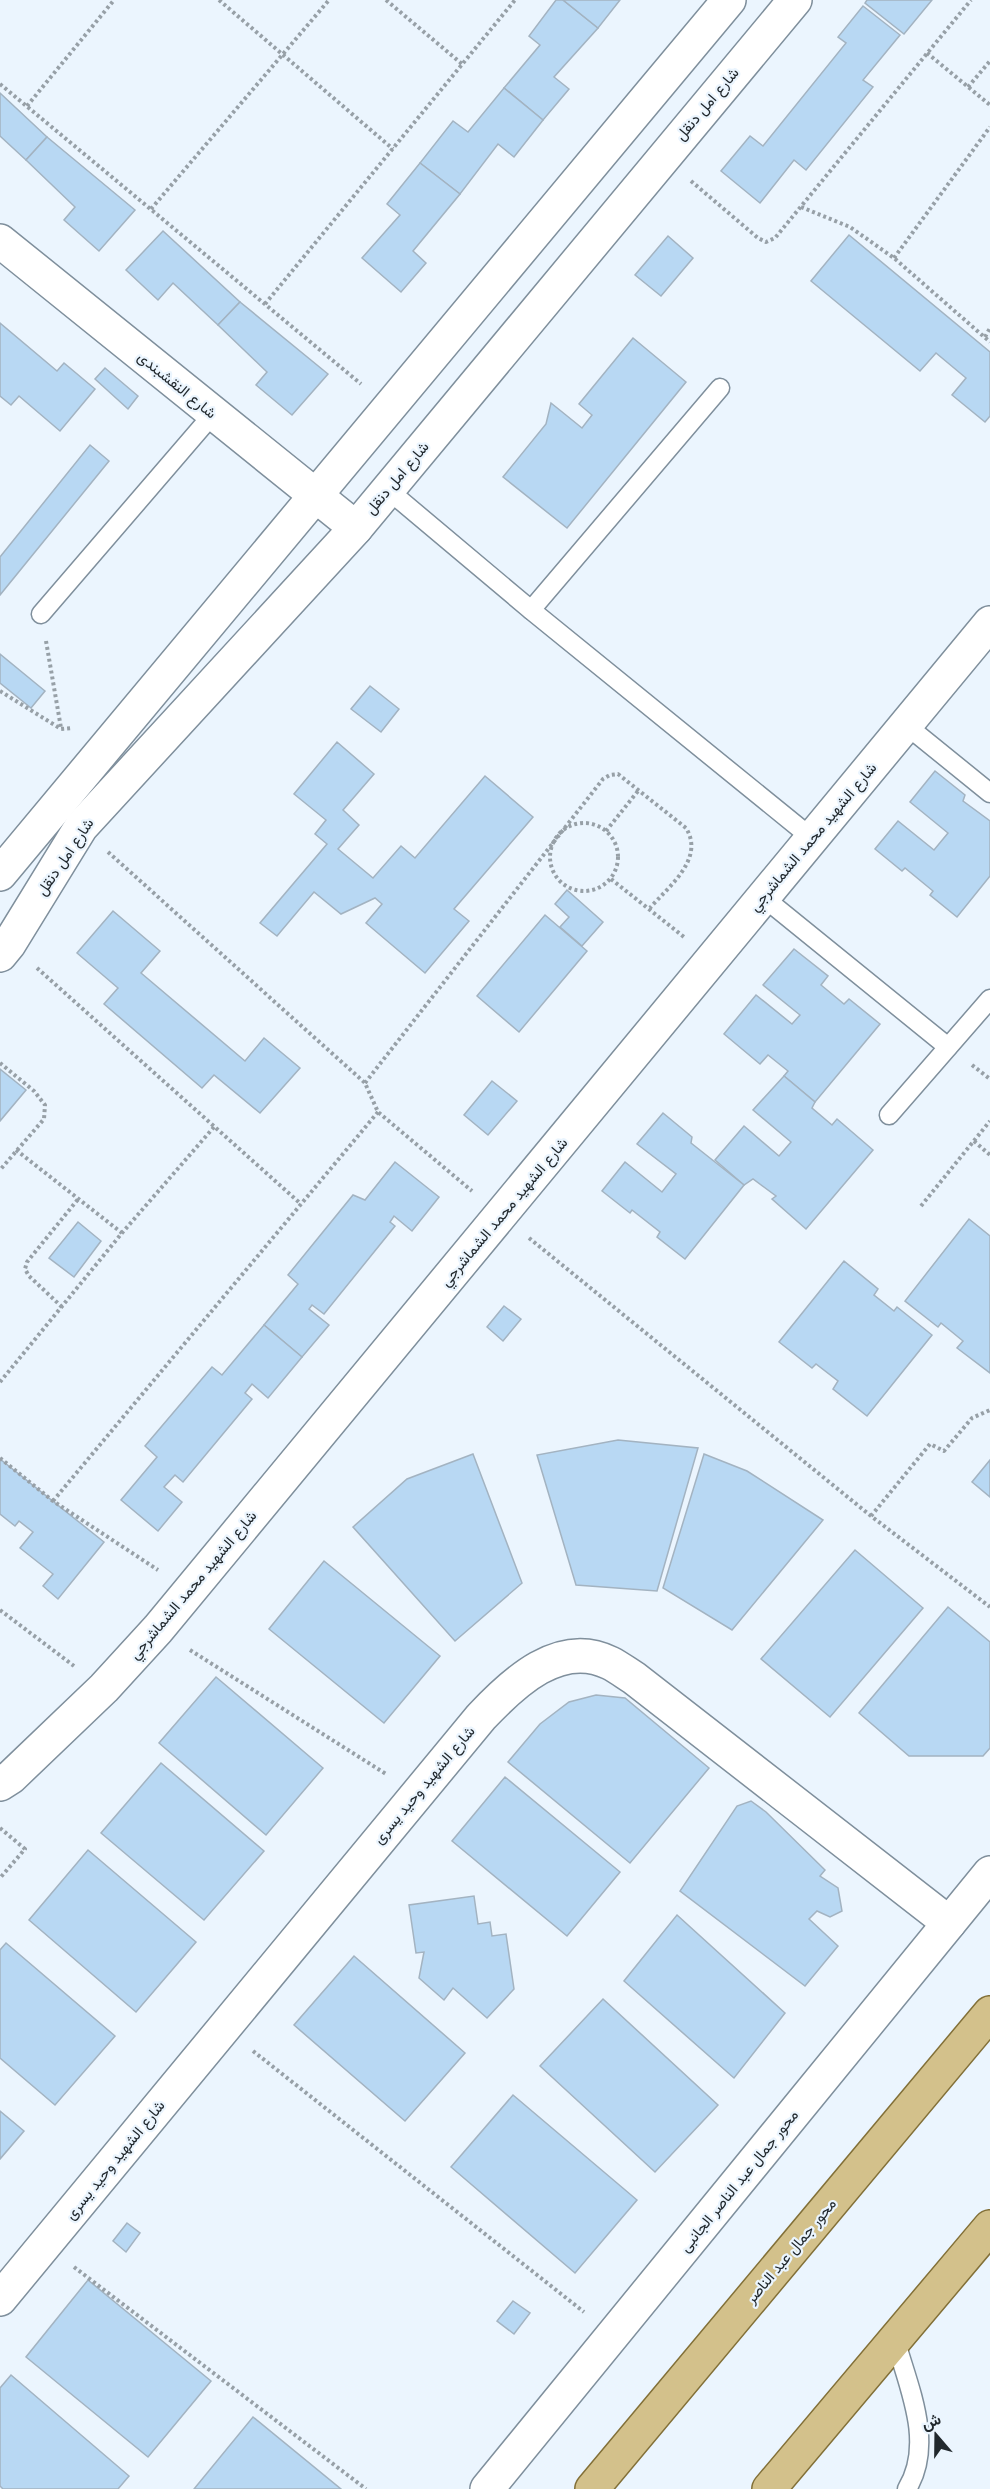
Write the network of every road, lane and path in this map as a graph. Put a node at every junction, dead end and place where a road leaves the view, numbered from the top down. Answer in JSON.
{"nodes":[{"id":1,"x":114,"y":0,"type":"edge"},
{"id":2,"x":219,"y":0,"type":"edge"},
{"id":3,"x":329,"y":0,"type":"edge"},
{"id":4,"x":386,"y":0,"type":"edge"},
{"id":5,"x":515,"y":0,"type":"edge"},
{"id":6,"x":729,"y":0,"type":"edge"},
{"id":7,"x":795,"y":0,"type":"edge"},
{"id":8,"x":970,"y":0,"type":"edge"},
{"id":9,"x":927,"y":53,"type":"junction"},
{"id":10,"x":283,"y":55,"type":"junction"},
{"id":11,"x":990,"y":61,"type":"edge"},
{"id":12,"x":462,"y":64,"type":"junction"},
{"id":13,"x":0,"y":84,"type":"edge"},
{"id":14,"x":968,"y":87,"type":"junction"},
{"id":15,"x":990,"y":105,"type":"edge"},
{"id":16,"x":27,"y":106,"type":"junction"},
{"id":17,"x":990,"y":127,"type":"edge"},
{"id":18,"x":393,"y":149,"type":"junction"},
{"id":19,"x":663,"y":157,"type":"junction"},
{"id":20,"x":801,"y":207,"type":"junction"},
{"id":21,"x":151,"y":209,"type":"junction"},
{"id":22,"x":0,"y":241,"type":"edge"},
{"id":23,"x":894,"y":258,"type":"junction"},
{"id":24,"x":265,"y":304,"type":"junction"},
{"id":25,"x":990,"y":328,"type":"edge"},
{"id":26,"x":985,"y":337,"type":"junction"},
{"id":27,"x":990,"y":342,"type":"edge"},
{"id":28,"x":720,"y":388,"type":"dead end"},
{"id":29,"x":389,"y":408,"type":"junction"},
{"id":30,"x":213,"y":414,"type":"junction"},
{"id":31,"x":387,"y":489,"type":"junction"},
{"id":32,"x":313,"y":495,"type":"junction"},
{"id":33,"x":356,"y":528,"type":"junction"},
{"id":34,"x":531,"y":610,"type":"junction"},
{"id":35,"x":41,"y":614,"type":"joint"},
{"id":36,"x":990,"y":623,"type":"edge"},
{"id":37,"x":0,"y":691,"type":"edge"},
{"id":38,"x":124,"y":724,"type":"junction"},
{"id":39,"x":906,"y":725,"type":"junction"},
{"id":40,"x":61,"y":729,"type":"junction"},
{"id":41,"x":638,"y":791,"type":"junction"},
{"id":42,"x":990,"y":793,"type":"edge"},
{"id":43,"x":606,"y":831,"type":"junction"},
{"id":44,"x":557,"y":836,"type":"junction"},
{"id":45,"x":813,"y":839,"type":"junction"},
{"id":46,"x":0,"y":874,"type":"edge"},
{"id":47,"x":611,"y":879,"type":"junction"},
{"id":48,"x":763,"y":897,"type":"junction"},
{"id":49,"x":650,"y":908,"type":"junction"},
{"id":50,"x":5,"y":949,"type":"edge"},
{"id":51,"x":712,"y":960,"type":"junction"},
{"id":52,"x":990,"y":999,"type":"edge"},
{"id":53,"x":948,"y":1047,"type":"junction"},
{"id":54,"x":0,"y":1063,"type":"edge"},
{"id":55,"x":364,"y":1083,"type":"dead end"},
{"id":56,"x":378,"y":1112,"type":"dead end"},
{"id":57,"x":889,"y":1115,"type":"dead end"},
{"id":58,"x":990,"y":1121,"type":"edge"},
{"id":59,"x":214,"y":1127,"type":"junction"},
{"id":60,"x":974,"y":1141,"type":"junction"},
{"id":61,"x":16,"y":1150,"type":"junction"},
{"id":62,"x":990,"y":1155,"type":"edge"},
{"id":63,"x":0,"y":1170,"type":"edge"},
{"id":64,"x":79,"y":1198,"type":"junction"},
{"id":65,"x":301,"y":1204,"type":"junction"},
{"id":66,"x":921,"y":1206,"type":"dead end"},
{"id":67,"x":122,"y":1233,"type":"junction"},
{"id":68,"x":63,"y":1307,"type":"junction"},
{"id":69,"x":0,"y":1382,"type":"edge"},
{"id":70,"x":990,"y":1410,"type":"edge"},
{"id":71,"x":0,"y":1458,"type":"edge"},
{"id":72,"x":53,"y":1501,"type":"junction"},
{"id":73,"x":871,"y":1515,"type":"dead end"},
{"id":74,"x":190,"y":1592,"type":"junction"},
{"id":75,"x":0,"y":1610,"type":"edge"},
{"id":76,"x":158,"y":1629,"type":"junction"},
{"id":77,"x":104,"y":1688,"type":"junction"},
{"id":78,"x":0,"y":1784,"type":"edge"},
{"id":79,"x":417,"y":1794,"type":"junction"},
{"id":80,"x":0,"y":1828,"type":"edge"},
{"id":81,"x":990,"y":1873,"type":"edge"},
{"id":82,"x":0,"y":1878,"type":"edge"},
{"id":83,"x":949,"y":1923,"type":"junction"},
{"id":84,"x":990,"y":2013,"type":"edge"},
{"id":85,"x":224,"y":2028,"type":"junction"},
{"id":86,"x":990,"y":2227,"type":"edge"},
{"id":87,"x":45,"y":2245,"type":"junction"},
{"id":88,"x":990,"y":2254,"type":"edge"},
{"id":89,"x":942,"y":2284,"type":"junction"},
{"id":90,"x":0,"y":2299,"type":"edge"},
{"id":91,"x":614,"y":2336,"type":"junction"},
{"id":92,"x":896,"y":2339,"type":"junction"},
{"id":93,"x":366,"y":2489,"type":"edge"},
{"id":94,"x":487,"y":2489,"type":"edge"},
{"id":95,"x":592,"y":2489,"type":"edge"},
{"id":96,"x":769,"y":2489,"type":"edge"},
{"id":97,"x":907,"y":2489,"type":"edge"}],
"edges":[{"from":1,"to":16,"type":"path"},
{"from":2,"to":10,"type":"path"},
{"from":3,"to":10,"type":"path"},
{"from":4,"to":12,"type":"path"},
{"from":5,"to":12,"type":"path"},
{"from":6,"to":29,"type":"street"},
{"from":7,"to":19,"type":"street","name":"شارع امل دنقل"},
{"from":8,"to":9,"type":"path"},
{"from":9,"to":14,"type":"path"},
{"from":9,"to":20,"type":"path"},
{"from":10,"to":18,"type":"path"},
{"from":10,"to":21,"type":"path"},
{"from":11,"to":14,"type":"path"},
{"from":12,"to":18,"type":"path"},
{"from":13,"to":16,"type":"path"},
{"from":14,"to":15,"type":"path"},
{"from":16,"to":21,"type":"path"},
{"from":17,"to":23,"type":"path"},
{"from":18,"to":24,"type":"path"},
{"from":19,"to":20,"type":"path"},
{"from":19,"to":31,"type":"street","name":"شارع امل دنقل"},
{"from":20,"to":23,"type":"path"},
{"from":21,"to":24,"type":"path"},
{"from":22,"to":30,"type":"street","name":"شارع النقشبندى"},
{"from":23,"to":26,"type":"path"},
{"from":24,"to":29,"type":"path"},
{"from":25,"to":26,"type":"path"},
{"from":26,"to":27,"type":"path"},
{"from":28,"to":34,"type":"lane"},
{"from":29,"to":32,"type":"street"},
{"from":30,"to":32,"type":"street","name":"شارع النقشبندى"},
{"from":30,"to":35,"type":"lane"},
{"from":31,"to":33,"type":"street","name":"شارع امل دنقل"},
{"from":31,"to":34,"type":"lane"},
{"from":32,"to":33,"type":"street","name":"شارع النقشبندى"},
{"from":32,"to":38,"type":"street"},
{"from":33,"to":50,"type":"street","name":"شارع امل دنقل"},
{"from":34,"to":45,"type":"lane"},
{"from":35,"to":40,"type":"path"},
{"from":36,"to":39,"type":"street","name":"شارع الشهيد محمد الشماشرجي"},
{"from":37,"to":40,"type":"path"},
{"from":38,"to":40,"type":"path"},
{"from":38,"to":46,"type":"street"},
{"from":39,"to":42,"type":"lane"},
{"from":39,"to":45,"type":"street","name":"شارع الشهيد محمد الشماشرجي"},
{"from":41,"to":43,"type":"path"},
{"from":41,"to":44,"type":"path"},
{"from":41,"to":49,"type":"path"},
{"from":43,"to":44,"type":"path"},
{"from":43,"to":47,"type":"path"},
{"from":44,"to":47,"type":"path"},
{"from":44,"to":55,"type":"path"},
{"from":45,"to":48,"type":"street","name":"شارع الشهيد محمد الشماشرجي"},
{"from":47,"to":49,"type":"path"},
{"from":48,"to":51,"type":"street","name":"شارع الشهيد محمد الشماشرجي"},
{"from":48,"to":53,"type":"lane"},
{"from":49,"to":51,"type":"path"},
{"from":50,"to":59,"type":"path"},
{"from":51,"to":74,"type":"street","name":"شارع الشهيد محمد الشماشرجي"},
{"from":52,"to":53,"type":"lane"},
{"from":53,"to":57,"type":"lane"},
{"from":54,"to":61,"type":"path"},
{"from":56,"to":65,"type":"path"},
{"from":58,"to":60,"type":"path"},
{"from":59,"to":65,"type":"path"},
{"from":59,"to":67,"type":"path"},
{"from":60,"to":62,"type":"path"},
{"from":60,"to":66,"type":"path"},
{"from":61,"to":63,"type":"path"},
{"from":61,"to":64,"type":"path"},
{"from":64,"to":67,"type":"path"},
{"from":64,"to":68,"type":"path"},
{"from":65,"to":72,"type":"path"},
{"from":67,"to":68,"type":"path"},
{"from":68,"to":69,"type":"path"},
{"from":70,"to":73,"type":"path"},
{"from":71,"to":72,"type":"path"},
{"from":72,"to":74,"type":"path"},
{"from":74,"to":76,"type":"street","name":"شارع الشهيد محمد الشماشرجي"},
{"from":75,"to":77,"type":"path"},
{"from":76,"to":77,"type":"street","name":"شارع الشهيد محمد الشماشرجي"},
{"from":76,"to":79,"type":"path"},
{"from":77,"to":78,"type":"street","name":"شارع الشهيد محمد الشماشرجي"},
{"from":79,"to":83,"type":"street","name":"شارع الشهيد وحيد يسرى"},
{"from":79,"to":85,"type":"street","name":"شارع الشهيد وحيد يسرى"},
{"from":80,"to":82,"type":"path"},
{"from":81,"to":83,"type":"street","name":"محور جمال عبد الناصر الجانبى"},
{"from":83,"to":91,"type":"street","name":"محور جمال عبد الناصر الجانبى"},
{"from":84,"to":95,"type":"main road","name":"محور جمال عبد الناصر"},
{"from":85,"to":87,"type":"street","name":"شارع الشهيد وحيد يسرى"},
{"from":85,"to":91,"type":"path"},
{"from":86,"to":89,"type":"main road"},
{"from":87,"to":90,"type":"street","name":"شارع الشهيد وحيد يسرى"},
{"from":87,"to":93,"type":"path"},
{"from":88,"to":89,"type":"street"},
{"from":89,"to":92,"type":"main road"},
{"from":91,"to":94,"type":"street","name":"محور جمال عبد الناصر الجانبى"},
{"from":92,"to":96,"type":"main road"},
{"from":92,"to":97,"type":"lane"}]}
